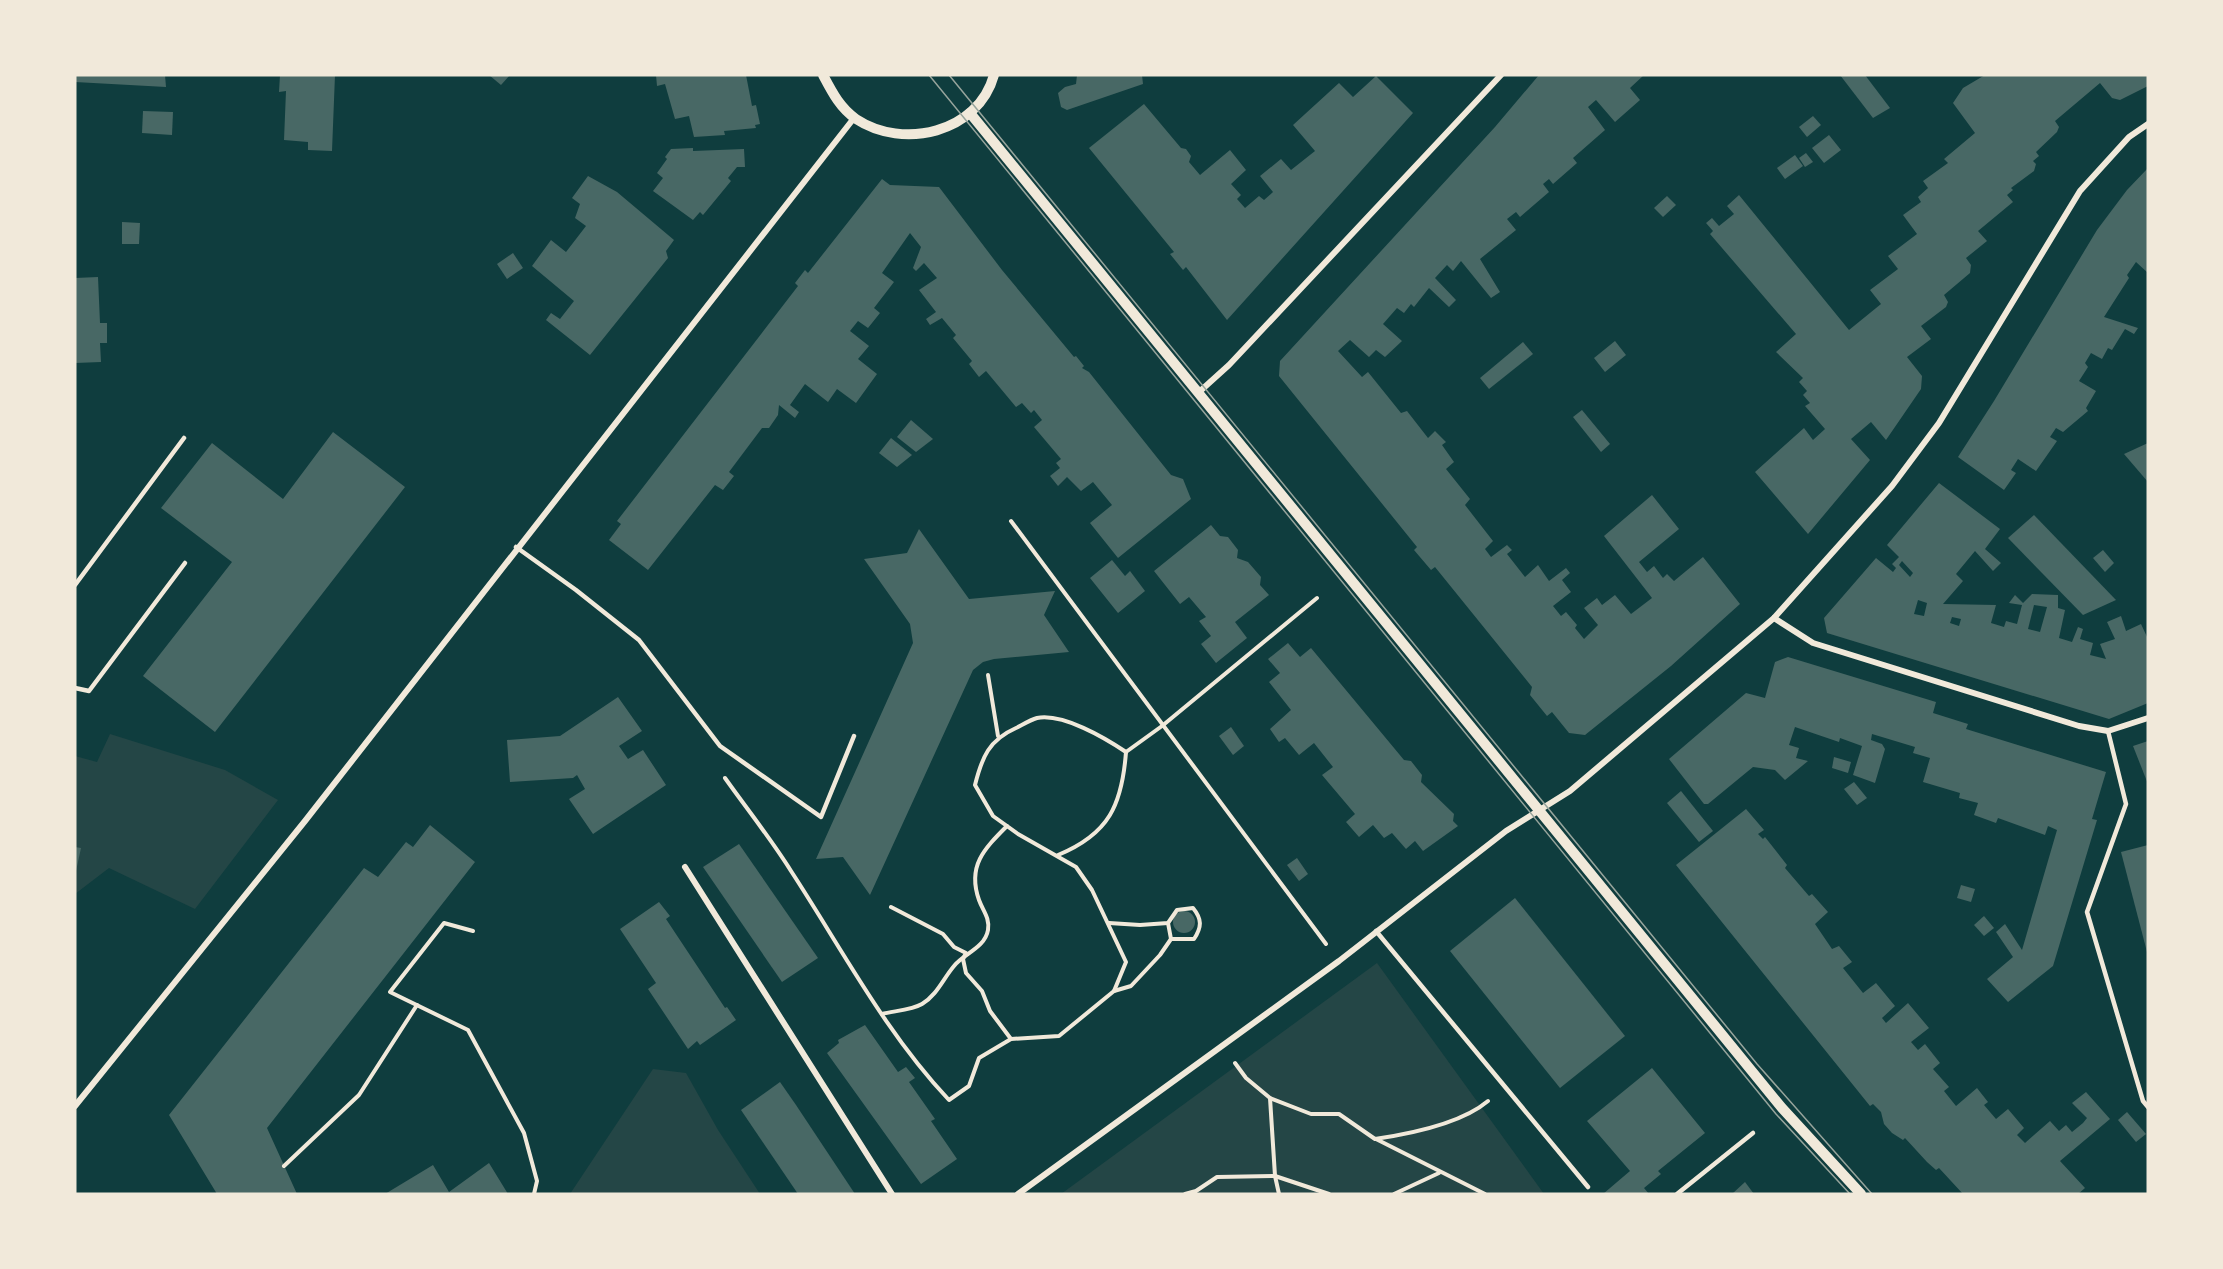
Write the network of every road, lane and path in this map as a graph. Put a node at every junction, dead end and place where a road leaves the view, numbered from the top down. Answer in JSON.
{"nodes":[{"id":1,"x":823,"y":75,"type":"edge"},
{"id":2,"x":994,"y":75,"type":"edge"},
{"id":3,"x":1501,"y":75,"type":"edge"},
{"id":4,"x":970,"y":113,"type":"junction"},
{"id":5,"x":854,"y":118,"type":"junction"},
{"id":6,"x":2148,"y":124,"type":"edge"},
{"id":7,"x":1198,"y":393,"type":"junction"},
{"id":8,"x":184,"y":438,"type":"dead end"},
{"id":9,"x":1011,"y":520,"type":"dead end"},
{"id":10,"x":516,"y":547,"type":"junction"},
{"id":11,"x":185,"y":563,"type":"dead end"},
{"id":12,"x":75,"y":585,"type":"edge"},
{"id":13,"x":1317,"y":598,"type":"dead end"},
{"id":14,"x":1774,"y":618,"type":"junction"},
{"id":15,"x":988,"y":675,"type":"dead end"},
{"id":16,"x":75,"y":688,"type":"edge"},
{"id":17,"x":2148,"y":718,"type":"edge"},
{"id":18,"x":1162,"y":726,"type":"junction"},
{"id":19,"x":2108,"y":731,"type":"junction"},
{"id":20,"x":854,"y":736,"type":"dead end"},
{"id":21,"x":998,"y":736,"type":"junction"},
{"id":22,"x":720,"y":746,"type":"junction"},
{"id":23,"x":1126,"y":752,"type":"junction"},
{"id":24,"x":1538,"y":811,"type":"junction"},
{"id":25,"x":1007,"y":826,"type":"junction"},
{"id":26,"x":1058,"y":855,"type":"junction"},
{"id":27,"x":685,"y":867,"type":"dead end"},
{"id":28,"x":891,"y":907,"type":"dead end"},
{"id":29,"x":1108,"y":923,"type":"junction"},
{"id":30,"x":1168,"y":923,"type":"junction"},
{"id":31,"x":473,"y":931,"type":"dead end"},
{"id":32,"x":1376,"y":931,"type":"junction"},
{"id":33,"x":1171,"y":939,"type":"junction"},
{"id":34,"x":963,"y":959,"type":"junction"},
{"id":35,"x":1339,"y":961,"type":"junction"},
{"id":36,"x":1114,"y":991,"type":"junction"},
{"id":37,"x":417,"y":1005,"type":"junction"},
{"id":38,"x":882,"y":1014,"type":"junction"},
{"id":39,"x":1011,"y":1039,"type":"junction"},
{"id":40,"x":1246,"y":1078,"type":"dead end"},
{"id":41,"x":1270,"y":1098,"type":"junction"},
{"id":42,"x":75,"y":1106,"type":"edge"},
{"id":43,"x":2148,"y":1107,"type":"edge"},
{"id":44,"x":1478,"y":1109,"type":"dead end"},
{"id":45,"x":1753,"y":1133,"type":"dead end"},
{"id":46,"x":1375,"y":1139,"type":"junction"},
{"id":47,"x":284,"y":1166,"type":"dead end"},
{"id":48,"x":1439,"y":1173,"type":"junction"},
{"id":49,"x":1275,"y":1176,"type":"junction"},
{"id":50,"x":1588,"y":1187,"type":"dead end"},
{"id":51,"x":534,"y":1194,"type":"edge"},
{"id":52,"x":892,"y":1194,"type":"edge"},
{"id":53,"x":1018,"y":1194,"type":"edge"},
{"id":54,"x":1185,"y":1194,"type":"edge"},
{"id":55,"x":1279,"y":1194,"type":"edge"},
{"id":56,"x":1329,"y":1194,"type":"edge"},
{"id":57,"x":1394,"y":1194,"type":"edge"},
{"id":58,"x":1485,"y":1194,"type":"edge"},
{"id":59,"x":1677,"y":1194,"type":"edge"},
{"id":60,"x":1861,"y":1194,"type":"edge"}],
"edges":[{"from":1,"to":5,"type":"street"},
{"from":2,"to":4,"type":"street"},
{"from":3,"to":7,"type":"street"},
{"from":4,"to":5,"type":"street"},
{"from":4,"to":7,"type":"street"},
{"from":5,"to":10,"type":"street"},
{"from":6,"to":14,"type":"street"},
{"from":7,"to":24,"type":"street"},
{"from":8,"to":12,"type":"lane"},
{"from":9,"to":18,"type":"path"},
{"from":10,"to":22,"type":"lane"},
{"from":10,"to":42,"type":"street"},
{"from":11,"to":16,"type":"lane"},
{"from":13,"to":18,"type":"path"},
{"from":14,"to":19,"type":"street"},
{"from":14,"to":24,"type":"street"},
{"from":15,"to":21,"type":"path"},
{"from":17,"to":19,"type":"street"},
{"from":18,"to":23,"type":"path"},
{"from":18,"to":35,"type":"path"},
{"from":19,"to":43,"type":"lane"},
{"from":20,"to":22,"type":"lane"},
{"from":21,"to":23,"type":"path"},
{"from":21,"to":25,"type":"path"},
{"from":22,"to":38,"type":"path"},
{"from":23,"to":26,"type":"path"},
{"from":24,"to":32,"type":"street"},
{"from":24,"to":60,"type":"street"},
{"from":25,"to":26,"type":"path"},
{"from":25,"to":34,"type":"path"},
{"from":26,"to":29,"type":"path"},
{"from":27,"to":52,"type":"street"},
{"from":28,"to":34,"type":"path"},
{"from":29,"to":30,"type":"path"},
{"from":29,"to":36,"type":"path"},
{"from":30,"to":33,"type":"path"},
{"from":30,"to":33,"type":"path"},
{"from":31,"to":37,"type":"path"},
{"from":32,"to":35,"type":"street"},
{"from":32,"to":50,"type":"lane"},
{"from":33,"to":36,"type":"path"},
{"from":34,"to":38,"type":"path"},
{"from":34,"to":39,"type":"path"},
{"from":35,"to":53,"type":"street"},
{"from":36,"to":39,"type":"path"},
{"from":37,"to":47,"type":"path"},
{"from":37,"to":51,"type":"path"},
{"from":38,"to":39,"type":"path"},
{"from":40,"to":41,"type":"path"},
{"from":41,"to":46,"type":"path"},
{"from":41,"to":49,"type":"path"},
{"from":44,"to":46,"type":"path"},
{"from":45,"to":59,"type":"lane"},
{"from":46,"to":48,"type":"path"},
{"from":48,"to":57,"type":"path"},
{"from":48,"to":58,"type":"path"},
{"from":49,"to":54,"type":"path"},
{"from":49,"to":55,"type":"path"},
{"from":49,"to":56,"type":"path"}]}
